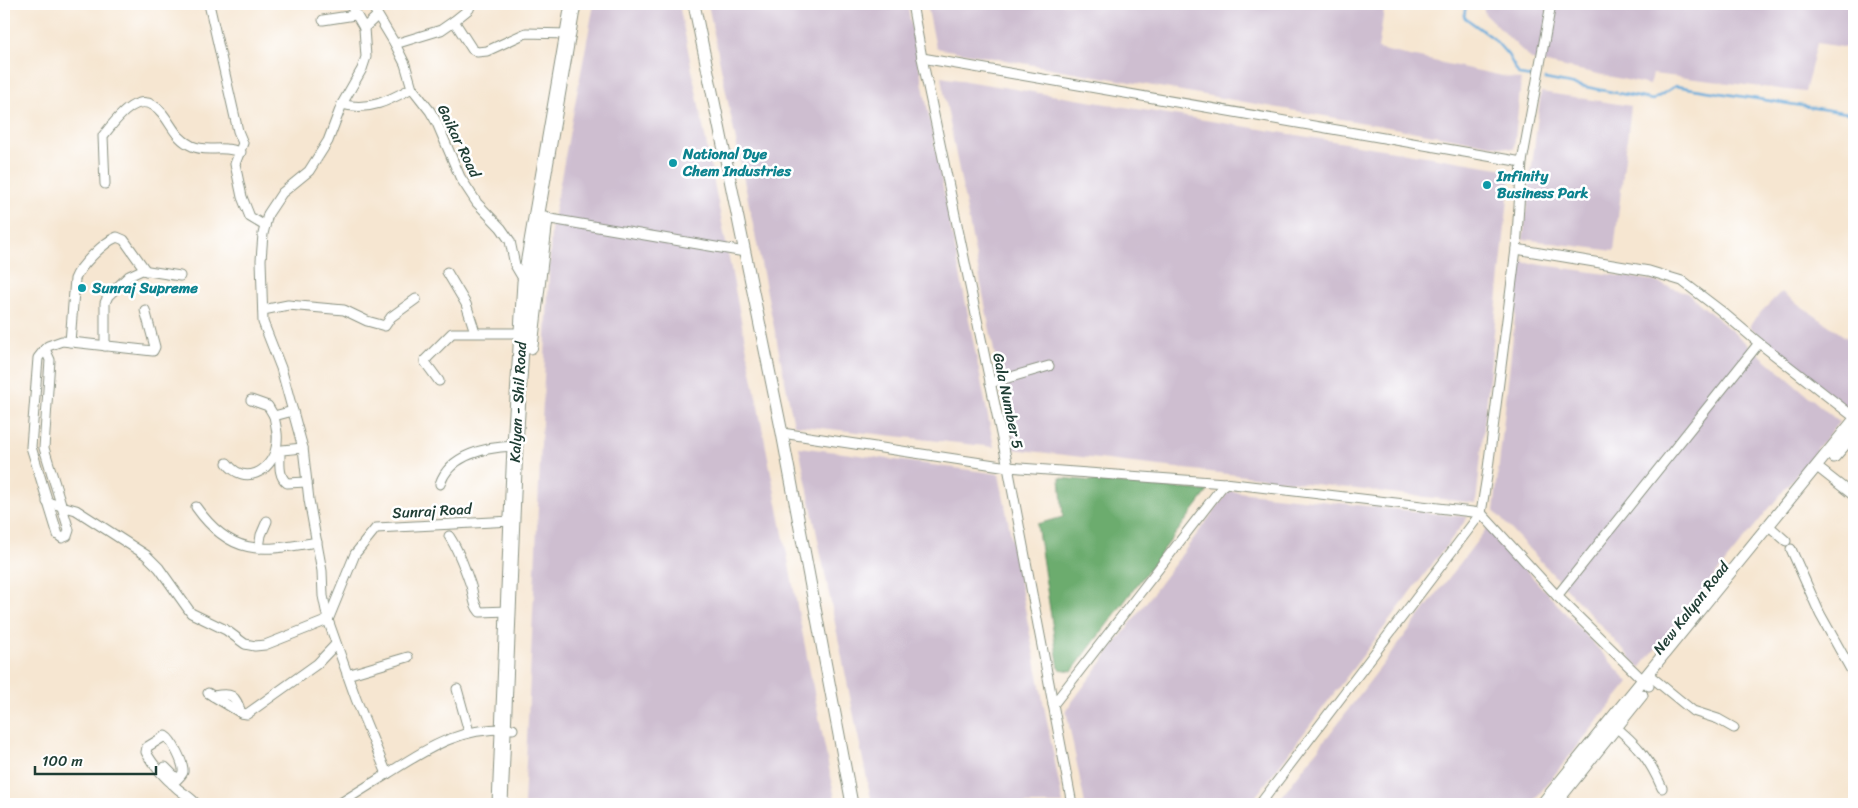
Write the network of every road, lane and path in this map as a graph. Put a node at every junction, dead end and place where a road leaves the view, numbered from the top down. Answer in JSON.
{"nodes":[{"id":1,"x":209,"y":4,"type":"edge"},
{"id":2,"x":350,"y":4,"type":"edge"},
{"id":3,"x":471,"y":4,"type":"edge"},
{"id":4,"x":573,"y":4,"type":"edge"},
{"id":5,"x":583,"y":4,"type":"edge"},
{"id":6,"x":694,"y":4,"type":"edge"},
{"id":7,"x":912,"y":4,"type":"edge"},
{"id":8,"x":1551,"y":4,"type":"edge"},
{"id":9,"x":370,"y":5,"type":"edge"},
{"id":10,"x":355,"y":15,"type":"junction"},
{"id":11,"x":377,"y":16,"type":"junction"},
{"id":12,"x":323,"y":20,"type":"dead end"},
{"id":13,"x":454,"y":22,"type":"junction"},
{"id":14,"x":364,"y":28,"type":"junction"},
{"id":15,"x":568,"y":34,"type":"junction"},
{"id":16,"x":395,"y":44,"type":"junction"},
{"id":17,"x":922,"y":58,"type":"junction"},
{"id":18,"x":412,"y":88,"type":"junction"},
{"id":19,"x":342,"y":104,"type":"junction"},
{"id":20,"x":242,"y":148,"type":"junction"},
{"id":21,"x":1522,"y":162,"type":"junction"},
{"id":22,"x":105,"y":184,"type":"dead end"},
{"id":23,"x":545,"y":218,"type":"junction"},
{"id":24,"x":265,"y":226,"type":"junction"},
{"id":25,"x":1516,"y":249,"type":"junction"},
{"id":26,"x":745,"y":252,"type":"junction"},
{"id":27,"x":146,"y":271,"type":"junction"},
{"id":28,"x":447,"y":272,"type":"dead end"},
{"id":29,"x":180,"y":276,"type":"dead end"},
{"id":30,"x":531,"y":283,"type":"junction"},
{"id":31,"x":416,"y":299,"type":"dead end"},
{"id":32,"x":145,"y":310,"type":"dead end"},
{"id":33,"x":263,"y":310,"type":"junction"},
{"id":34,"x":475,"y":332,"type":"junction"},
{"id":35,"x":522,"y":333,"type":"junction"},
{"id":36,"x":70,"y":342,"type":"junction"},
{"id":37,"x":1759,"y":343,"type":"junction"},
{"id":38,"x":105,"y":346,"type":"junction"},
{"id":39,"x":44,"y":349,"type":"junction"},
{"id":40,"x":1050,"y":366,"type":"dead end"},
{"id":41,"x":439,"y":381,"type":"dead end"},
{"id":42,"x":990,"y":384,"type":"junction"},
{"id":43,"x":251,"y":400,"type":"dead end"},
{"id":44,"x":293,"y":411,"type":"junction"},
{"id":45,"x":274,"y":416,"type":"junction"},
{"id":46,"x":1854,"y":419,"type":"edge"},
{"id":47,"x":782,"y":433,"type":"junction"},
{"id":48,"x":1854,"y":434,"type":"edge"},
{"id":49,"x":31,"y":436,"type":"junction"},
{"id":50,"x":44,"y":436,"type":"junction"},
{"id":51,"x":515,"y":446,"type":"junction"},
{"id":52,"x":303,"y":448,"type":"junction"},
{"id":53,"x":46,"y":454,"type":"junction"},
{"id":54,"x":34,"y":458,"type":"junction"},
{"id":55,"x":227,"y":463,"type":"dead end"},
{"id":56,"x":1008,"y":467,"type":"junction"},
{"id":57,"x":1820,"y":468,"type":"junction"},
{"id":58,"x":307,"y":482,"type":"junction"},
{"id":59,"x":1225,"y":483,"type":"junction"},
{"id":60,"x":440,"y":484,"type":"dead end"},
{"id":61,"x":1854,"y":496,"type":"edge"},
{"id":62,"x":47,"y":502,"type":"junction"},
{"id":63,"x":62,"y":505,"type":"junction"},
{"id":64,"x":196,"y":508,"type":"dead end"},
{"id":65,"x":1480,"y":513,"type":"junction"},
{"id":66,"x":267,"y":521,"type":"dead end"},
{"id":67,"x":512,"y":521,"type":"junction"},
{"id":68,"x":1771,"y":528,"type":"junction"},
{"id":69,"x":449,"y":536,"type":"dead end"},
{"id":70,"x":1786,"y":541,"type":"dead end"},
{"id":71,"x":317,"y":542,"type":"junction"},
{"id":72,"x":260,"y":548,"type":"junction"},
{"id":73,"x":1791,"y":549,"type":"dead end"},
{"id":74,"x":1557,"y":596,"type":"junction"},
{"id":75,"x":508,"y":611,"type":"junction"},
{"id":76,"x":328,"y":620,"type":"junction"},
{"id":77,"x":1689,"y":629,"type":"junction"},
{"id":78,"x":336,"y":644,"type":"junction"},
{"id":79,"x":408,"y":657,"type":"dead end"},
{"id":80,"x":347,"y":675,"type":"junction"},
{"id":81,"x":1854,"y":675,"type":"edge"},
{"id":82,"x":1649,"y":681,"type":"junction"},
{"id":83,"x":457,"y":689,"type":"dead end"},
{"id":84,"x":210,"y":695,"type":"dead end"},
{"id":85,"x":1053,"y":704,"type":"junction"},
{"id":86,"x":1613,"y":725,"type":"junction"},
{"id":87,"x":1734,"y":728,"type":"dead end"},
{"id":88,"x":508,"y":729,"type":"junction"},
{"id":89,"x":470,"y":732,"type":"junction"},
{"id":90,"x":165,"y":767,"type":"dead end"},
{"id":91,"x":386,"y":774,"type":"junction"},
{"id":92,"x":174,"y":781,"type":"junction"},
{"id":93,"x":1662,"y":788,"type":"dead end"},
{"id":94,"x":196,"y":804,"type":"edge"},
{"id":95,"x":339,"y":804,"type":"edge"},
{"id":96,"x":500,"y":804,"type":"edge"},
{"id":97,"x":510,"y":804,"type":"edge"},
{"id":98,"x":852,"y":804,"type":"edge"},
{"id":99,"x":1072,"y":804,"type":"edge"},
{"id":100,"x":1260,"y":804,"type":"edge"},
{"id":101,"x":1542,"y":804,"type":"edge"},
{"id":102,"x":1555,"y":804,"type":"edge"}],
"edges":[{"from":1,"to":20,"type":"street"},
{"from":2,"to":10,"type":"street"},
{"from":3,"to":13,"type":"street"},
{"from":4,"to":15,"type":"main road","name":"Kalyan - Shil Road"},
{"from":5,"to":23,"type":"main road","name":"Kalyan - Shil Road"},
{"from":6,"to":26,"type":"street"},
{"from":7,"to":17,"type":"street","name":"Gala Number 5"},
{"from":8,"to":21,"type":"street"},
{"from":9,"to":11,"type":"street","name":"Gaikar Road"},
{"from":10,"to":12,"type":"street"},
{"from":10,"to":14,"type":"street"},
{"from":11,"to":14,"type":"street"},
{"from":11,"to":16,"type":"street","name":"Gaikar Road"},
{"from":13,"to":15,"type":"street"},
{"from":13,"to":16,"type":"street"},
{"from":14,"to":19,"type":"street"},
{"from":15,"to":30,"type":"main road","name":"Kalyan - Shil Road"},
{"from":16,"to":18,"type":"street","name":"Gaikar Road"},
{"from":17,"to":21,"type":"street"},
{"from":17,"to":42,"type":"street","name":"Gala Number 5"},
{"from":18,"to":19,"type":"street"},
{"from":18,"to":30,"type":"street","name":"Gaikar Road"},
{"from":19,"to":24,"type":"street"},
{"from":20,"to":22,"type":"street"},
{"from":20,"to":24,"type":"street"},
{"from":21,"to":25,"type":"street"},
{"from":23,"to":26,"type":"street"},
{"from":23,"to":30,"type":"main road","name":"Kalyan - Shil Road"},
{"from":24,"to":33,"type":"street"},
{"from":25,"to":37,"type":"street"},
{"from":25,"to":65,"type":"street"},
{"from":26,"to":47,"type":"street"},
{"from":27,"to":29,"type":"street"},
{"from":27,"to":36,"type":"street"},
{"from":27,"to":38,"type":"street"},
{"from":28,"to":34,"type":"street"},
{"from":30,"to":35,"type":"main road","name":"Kalyan - Shil Road"},
{"from":30,"to":88,"type":"main road","name":"Kalyan - Shil Road"},
{"from":31,"to":33,"type":"street"},
{"from":32,"to":38,"type":"street"},
{"from":33,"to":44,"type":"street"},
{"from":34,"to":35,"type":"street"},
{"from":34,"to":41,"type":"street"},
{"from":35,"to":51,"type":"main road","name":"Kalyan - Shil Road"},
{"from":36,"to":38,"type":"street"},
{"from":36,"to":39,"type":"street"},
{"from":37,"to":46,"type":"street"},
{"from":37,"to":74,"type":"street"},
{"from":39,"to":49,"type":"street"},
{"from":39,"to":50,"type":"street"},
{"from":40,"to":42,"type":"street"},
{"from":42,"to":56,"type":"street","name":"Gala Number 5"},
{"from":43,"to":45,"type":"street"},
{"from":44,"to":45,"type":"street"},
{"from":44,"to":52,"type":"street"},
{"from":45,"to":55,"type":"street"},
{"from":46,"to":57,"type":"street","name":"New Kalyan Road"},
{"from":47,"to":56,"type":"street"},
{"from":47,"to":98,"type":"street"},
{"from":48,"to":57,"type":"street","name":"New Kalyan Road"},
{"from":49,"to":50,"type":"street"},
{"from":49,"to":54,"type":"street"},
{"from":50,"to":53,"type":"street"},
{"from":51,"to":60,"type":"street"},
{"from":51,"to":67,"type":"main road","name":"Kalyan - Shil Road"},
{"from":52,"to":58,"type":"street"},
{"from":52,"to":58,"type":"street"},
{"from":53,"to":54,"type":"street"},
{"from":53,"to":63,"type":"street"},
{"from":54,"to":62,"type":"street"},
{"from":56,"to":59,"type":"street"},
{"from":56,"to":85,"type":"street","name":"Gala Number 5"},
{"from":57,"to":61,"type":"street"},
{"from":57,"to":68,"type":"street","name":"New Kalyan Road"},
{"from":58,"to":71,"type":"street"},
{"from":59,"to":65,"type":"street"},
{"from":59,"to":85,"type":"street"},
{"from":62,"to":63,"type":"street"},
{"from":62,"to":63,"type":"street"},
{"from":63,"to":76,"type":"street"},
{"from":64,"to":72,"type":"street"},
{"from":65,"to":74,"type":"street"},
{"from":65,"to":100,"type":"street"},
{"from":66,"to":72,"type":"street"},
{"from":67,"to":75,"type":"main road","name":"Kalyan - Shil Road"},
{"from":67,"to":76,"type":"street","name":"Sunraj Road"},
{"from":68,"to":70,"type":"street"},
{"from":68,"to":77,"type":"street","name":"New Kalyan Road"},
{"from":68,"to":77,"type":"street","name":"New Kalyan Road"},
{"from":69,"to":75,"type":"street"},
{"from":71,"to":72,"type":"street"},
{"from":71,"to":76,"type":"street"},
{"from":73,"to":81,"type":"street"},
{"from":74,"to":82,"type":"street"},
{"from":75,"to":88,"type":"main road","name":"Kalyan - Shil Road"},
{"from":76,"to":78,"type":"street"},
{"from":77,"to":82,"type":"street"},
{"from":78,"to":80,"type":"street"},
{"from":78,"to":84,"type":"street"},
{"from":79,"to":80,"type":"street"},
{"from":80,"to":91,"type":"street"},
{"from":82,"to":86,"type":"street"},
{"from":82,"to":87,"type":"street"},
{"from":83,"to":89,"type":"street"},
{"from":85,"to":99,"type":"street","name":"Gala Number 5"},
{"from":86,"to":93,"type":"street"},
{"from":86,"to":101,"type":"street"},
{"from":86,"to":102,"type":"street"},
{"from":88,"to":89,"type":"street"},
{"from":88,"to":96,"type":"main road","name":"Kalyan - Shil Road"},
{"from":88,"to":97,"type":"main road","name":"Kalyan - Shil Road"},
{"from":89,"to":91,"type":"street"},
{"from":90,"to":92,"type":"street"},
{"from":91,"to":95,"type":"street"},
{"from":92,"to":92,"type":"street"},
{"from":92,"to":94,"type":"street"}]}
